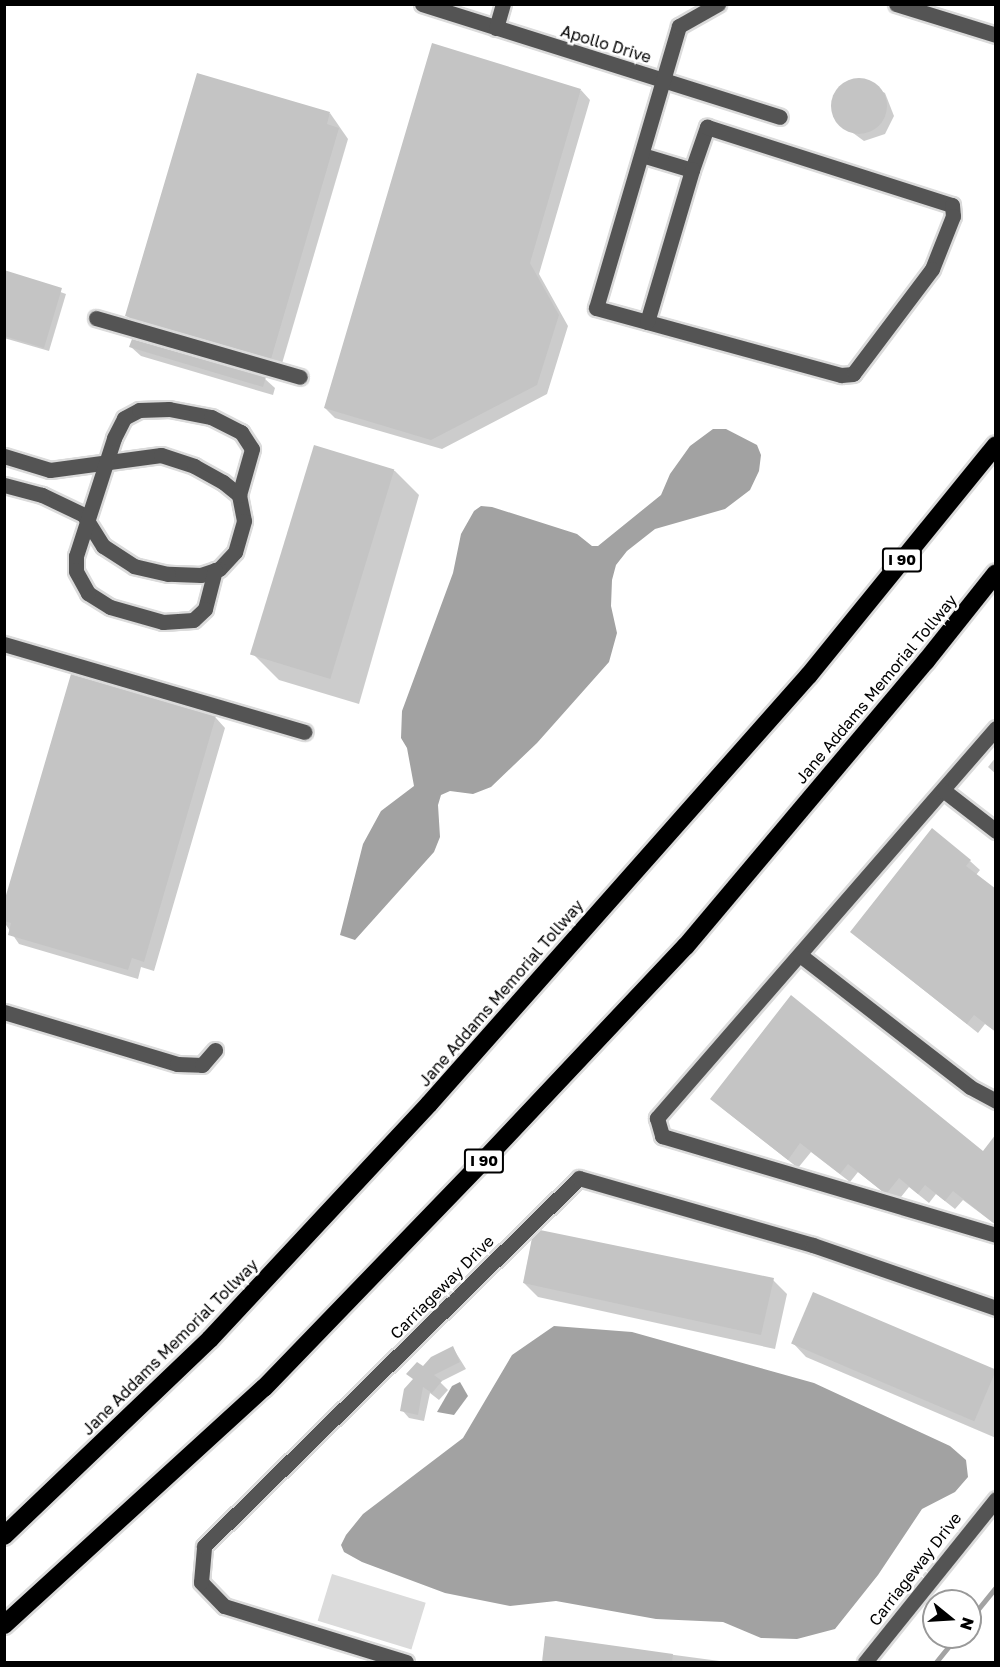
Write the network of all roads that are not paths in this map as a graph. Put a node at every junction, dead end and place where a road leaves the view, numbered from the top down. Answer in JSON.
{"nodes":[{"id":1,"x":422,"y":4,"type":"edge"},
{"id":2,"x":503,"y":4,"type":"edge"},
{"id":3,"x":718,"y":4,"type":"edge"},
{"id":4,"x":896,"y":4,"type":"edge"},
{"id":5,"x":496,"y":28,"type":"junction"},
{"id":6,"x":996,"y":35,"type":"edge"},
{"id":7,"x":664,"y":81,"type":"junction"},
{"id":8,"x":780,"y":117,"type":"dead end"},
{"id":9,"x":642,"y":155,"type":"junction"},
{"id":10,"x":692,"y":170,"type":"junction"},
{"id":11,"x":96,"y":318,"type":"dead end"},
{"id":12,"x":647,"y":322,"type":"junction"},
{"id":13,"x":300,"y":377,"type":"dead end"},
{"id":14,"x":996,"y":445,"type":"edge"},
{"id":15,"x":4,"y":456,"type":"edge"},
{"id":16,"x":103,"y":463,"type":"junction"},
{"id":17,"x":4,"y":485,"type":"edge"},
{"id":18,"x":239,"y":495,"type":"junction"},
{"id":19,"x":87,"y":519,"type":"junction"},
{"id":20,"x":216,"y":570,"type":"junction"},
{"id":21,"x":996,"y":573,"type":"edge"},
{"id":22,"x":4,"y":644,"type":"edge"},
{"id":23,"x":996,"y":728,"type":"edge"},
{"id":24,"x":304,"y":732,"type":"dead end"},
{"id":25,"x":942,"y":790,"type":"junction"},
{"id":26,"x":996,"y":831,"type":"edge"},
{"id":27,"x":800,"y":955,"type":"junction"},
{"id":28,"x":4,"y":1012,"type":"edge"},
{"id":29,"x":215,"y":1050,"type":"dead end"},
{"id":30,"x":996,"y":1101,"type":"edge"},
{"id":31,"x":996,"y":1235,"type":"edge"},
{"id":32,"x":996,"y":1308,"type":"edge"},
{"id":33,"x":996,"y":1499,"type":"edge"},
{"id":34,"x":4,"y":1536,"type":"edge"},
{"id":35,"x":4,"y":1625,"type":"edge"},
{"id":36,"x":406,"y":1662,"type":"edge"},
{"id":37,"x":865,"y":1662,"type":"edge"}],
"edges":[{"from":1,"to":5,"type":"street","name":"Apollo Drive"},
{"from":2,"to":5,"type":"street"},
{"from":3,"to":7,"type":"street"},
{"from":4,"to":6,"type":"street"},
{"from":5,"to":7,"type":"street","name":"Apollo Drive"},
{"from":7,"to":8,"type":"street","name":"Apollo Drive"},
{"from":7,"to":9,"type":"street"},
{"from":9,"to":10,"type":"street"},
{"from":9,"to":12,"type":"street"},
{"from":10,"to":12,"type":"street"},
{"from":10,"to":12,"type":"street"},
{"from":11,"to":13,"type":"street"},
{"from":14,"to":34,"type":"highway","name":"Jane Addams Memorial Tollway","number":"I 90"},
{"from":15,"to":16,"type":"street"},
{"from":16,"to":18,"type":"street"},
{"from":16,"to":18,"type":"street"},
{"from":16,"to":19,"type":"street"},
{"from":17,"to":19,"type":"street"},
{"from":18,"to":20,"type":"street"},
{"from":19,"to":20,"type":"street"},
{"from":19,"to":20,"type":"street"},
{"from":21,"to":35,"type":"highway","name":"Jane Addams Memorial Tollway","number":"I 90"},
{"from":22,"to":24,"type":"street"},
{"from":23,"to":25,"type":"street"},
{"from":25,"to":26,"type":"street"},
{"from":25,"to":27,"type":"street"},
{"from":27,"to":30,"type":"street"},
{"from":27,"to":31,"type":"street"},
{"from":28,"to":29,"type":"street"},
{"from":32,"to":36,"type":"street","name":"Carriageway Drive"},
{"from":33,"to":37,"type":"street","name":"Carriageway Drive"}]}
